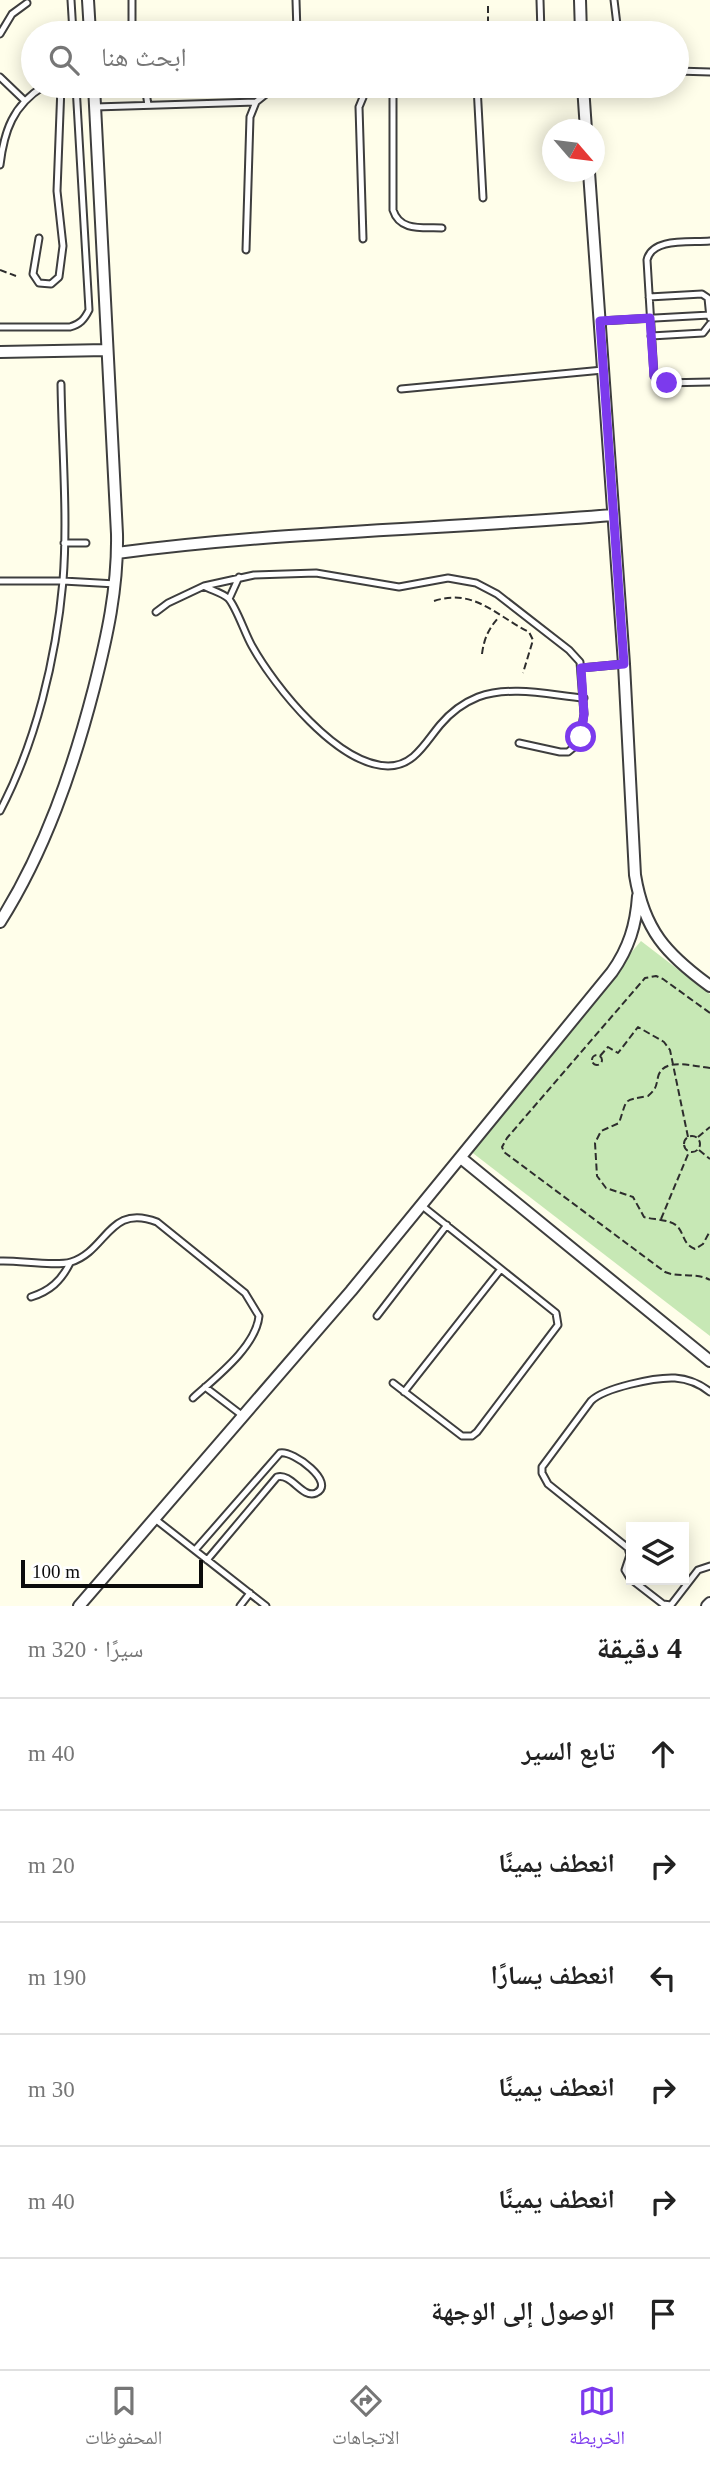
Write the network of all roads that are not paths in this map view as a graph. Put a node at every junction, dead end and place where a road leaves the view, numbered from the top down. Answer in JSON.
{"nodes":[{"id":1,"x":71,"y":0,"type":"edge"},
{"id":2,"x":88,"y":0,"type":"edge"},
{"id":3,"x":132,"y":0,"type":"edge"},
{"id":4,"x":296,"y":0,"type":"edge"},
{"id":5,"x":540,"y":0,"type":"edge"},
{"id":6,"x":580,"y":0,"type":"edge"},
{"id":7,"x":614,"y":0,"type":"edge"},
{"id":8,"x":27,"y":3,"type":"dead end"},
{"id":9,"x":72,"y":21,"type":"edge"},
{"id":10,"x":89,"y":21,"type":"edge"},
{"id":11,"x":132,"y":21,"type":"edge"},
{"id":12,"x":297,"y":21,"type":"edge"},
{"id":13,"x":541,"y":21,"type":"edge"},
{"id":14,"x":581,"y":21,"type":"edge"},
{"id":15,"x":617,"y":21,"type":"edge"},
{"id":16,"x":0,"y":34,"type":"edge"},
{"id":17,"x":689,"y":71,"type":"edge"},
{"id":18,"x":710,"y":72,"type":"edge"},
{"id":19,"x":0,"y":78,"type":"edge"},
{"id":20,"x":21,"y":97,"type":"edge"},
{"id":21,"x":27,"y":98,"type":"edge"},
{"id":22,"x":61,"y":98,"type":"edge"},
{"id":23,"x":77,"y":98,"type":"edge"},
{"id":24,"x":95,"y":98,"type":"edge"},
{"id":25,"x":147,"y":98,"type":"edge"},
{"id":26,"x":261,"y":98,"type":"edge"},
{"id":27,"x":363,"y":98,"type":"edge"},
{"id":28,"x":393,"y":98,"type":"edge"},
{"id":29,"x":478,"y":98,"type":"edge"},
{"id":30,"x":584,"y":98,"type":"edge"},
{"id":31,"x":24,"y":100,"type":"joint"},
{"id":32,"x":256,"y":102,"type":"junction"},
{"id":33,"x":148,"y":105,"type":"junction"},
{"id":34,"x":95,"y":107,"type":"junction"},
{"id":35,"x":585,"y":119,"type":"edge"},
{"id":36,"x":0,"y":165,"type":"edge"},
{"id":37,"x":590,"y":182,"type":"edge"},
{"id":38,"x":483,"y":198,"type":"dead end"},
{"id":39,"x":442,"y":228,"type":"dead end"},
{"id":40,"x":39,"y":238,"type":"dead end"},
{"id":41,"x":363,"y":239,"type":"dead end"},
{"id":42,"x":710,"y":242,"type":"edge"},
{"id":43,"x":247,"y":250,"type":"dead end"},
{"id":44,"x":649,"y":297,"type":"junction"},
{"id":45,"x":710,"y":316,"type":"edge"},
{"id":46,"x":650,"y":318,"type":"junction"},
{"id":47,"x":600,"y":321,"type":"junction"},
{"id":48,"x":710,"y":324,"type":"edge"},
{"id":49,"x":0,"y":327,"type":"edge"},
{"id":50,"x":651,"y":335,"type":"junction"},
{"id":51,"x":107,"y":350,"type":"junction"},
{"id":52,"x":0,"y":352,"type":"edge"},
{"id":53,"x":603,"y":370,"type":"junction"},
{"id":54,"x":710,"y":382,"type":"edge"},
{"id":55,"x":61,"y":384,"type":"dead end"},
{"id":56,"x":401,"y":388,"type":"dead end"},
{"id":57,"x":613,"y":515,"type":"junction"},
{"id":58,"x":64,"y":543,"type":"junction"},
{"id":59,"x":86,"y":543,"type":"dead end"},
{"id":60,"x":117,"y":553,"type":"junction"},
{"id":61,"x":239,"y":577,"type":"junction"},
{"id":62,"x":0,"y":581,"type":"edge"},
{"id":63,"x":63,"y":581,"type":"junction"},
{"id":64,"x":116,"y":584,"type":"junction"},
{"id":65,"x":204,"y":586,"type":"junction"},
{"id":66,"x":229,"y":599,"type":"junction"},
{"id":67,"x":156,"y":612,"type":"dead end"},
{"id":68,"x":624,"y":664,"type":"junction"},
{"id":69,"x":581,"y":668,"type":"junction"},
{"id":70,"x":584,"y":698,"type":"junction"},
{"id":71,"x":519,"y":743,"type":"dead end"},
{"id":72,"x":0,"y":811,"type":"edge"},
{"id":73,"x":638,"y":896,"type":"junction"},
{"id":74,"x":0,"y":922,"type":"edge"},
{"id":75,"x":710,"y":986,"type":"edge"},
{"id":76,"x":461,"y":1158,"type":"junction"},
{"id":77,"x":421,"y":1205,"type":"junction"},
{"id":78,"x":447,"y":1225,"type":"junction"},
{"id":79,"x":0,"y":1261,"type":"edge"},
{"id":80,"x":70,"y":1263,"type":"junction"},
{"id":81,"x":501,"y":1269,"type":"junction"},
{"id":82,"x":31,"y":1297,"type":"dead end"},
{"id":83,"x":377,"y":1316,"type":"dead end"},
{"id":84,"x":710,"y":1361,"type":"edge"},
{"id":85,"x":393,"y":1383,"type":"dead end"},
{"id":86,"x":205,"y":1387,"type":"junction"},
{"id":87,"x":404,"y":1392,"type":"junction"},
{"id":88,"x":710,"y":1392,"type":"edge"},
{"id":89,"x":193,"y":1398,"type":"dead end"},
{"id":90,"x":243,"y":1416,"type":"junction"},
{"id":91,"x":154,"y":1518,"type":"junction"},
{"id":92,"x":626,"y":1546,"type":"edge"},
{"id":93,"x":195,"y":1550,"type":"junction"},
{"id":94,"x":207,"y":1560,"type":"junction"},
{"id":95,"x":710,"y":1566,"type":"edge"},
{"id":96,"x":689,"y":1582,"type":"edge"},
{"id":97,"x":638,"y":1585,"type":"edge"},
{"id":98,"x":686,"y":1585,"type":"edge"},
{"id":99,"x":250,"y":1593,"type":"junction"},
{"id":100,"x":79,"y":1606,"type":"edge"},
{"id":101,"x":240,"y":1606,"type":"edge"},
{"id":102,"x":266,"y":1606,"type":"edge"}],
"edges":[{"from":1,"to":9,"type":"lane"},
{"from":2,"to":10,"type":"street"},
{"from":3,"to":11,"type":"lane"},
{"from":4,"to":12,"type":"lane"},
{"from":5,"to":13,"type":"lane"},
{"from":6,"to":14,"type":"street"},
{"from":7,"to":15,"type":"lane"},
{"from":8,"to":16,"type":"lane"},
{"from":17,"to":18,"type":"lane"},
{"from":19,"to":20,"type":"lane"},
{"from":21,"to":31,"type":"lane"},
{"from":22,"to":40,"type":"lane"},
{"from":23,"to":49,"type":"lane"},
{"from":24,"to":34,"type":"street"},
{"from":25,"to":33,"type":"lane"},
{"from":26,"to":32,"type":"lane"},
{"from":27,"to":41,"type":"lane"},
{"from":28,"to":39,"type":"lane"},
{"from":29,"to":38,"type":"lane"},
{"from":30,"to":35,"type":"street"},
{"from":31,"to":36,"type":"lane"},
{"from":32,"to":33,"type":"lane"},
{"from":32,"to":43,"type":"lane"},
{"from":33,"to":34,"type":"lane"},
{"from":34,"to":51,"type":"street"},
{"from":37,"to":47,"type":"street"},
{"from":42,"to":44,"type":"lane"},
{"from":44,"to":45,"type":"lane"},
{"from":44,"to":46,"type":"lane"},
{"from":45,"to":46,"type":"lane"},
{"from":46,"to":47,"type":"lane"},
{"from":46,"to":50,"type":"lane"},
{"from":47,"to":53,"type":"street"},
{"from":48,"to":50,"type":"lane"},
{"from":50,"to":54,"type":"lane"},
{"from":51,"to":52,"type":"street"},
{"from":51,"to":60,"type":"street"},
{"from":53,"to":56,"type":"lane"},
{"from":53,"to":57,"type":"street"},
{"from":55,"to":58,"type":"lane"},
{"from":57,"to":60,"type":"street"},
{"from":57,"to":68,"type":"street"},
{"from":58,"to":59,"type":"lane"},
{"from":58,"to":63,"type":"lane"},
{"from":60,"to":64,"type":"street"},
{"from":61,"to":65,"type":"lane"},
{"from":61,"to":66,"type":"lane"},
{"from":61,"to":69,"type":"lane"},
{"from":62,"to":63,"type":"lane"},
{"from":63,"to":64,"type":"lane"},
{"from":63,"to":72,"type":"lane"},
{"from":64,"to":74,"type":"street"},
{"from":65,"to":66,"type":"lane"},
{"from":65,"to":67,"type":"lane"},
{"from":66,"to":70,"type":"lane"},
{"from":68,"to":69,"type":"lane"},
{"from":68,"to":73,"type":"street"},
{"from":69,"to":70,"type":"lane"},
{"from":70,"to":71,"type":"lane"},
{"from":73,"to":75,"type":"street"},
{"from":73,"to":76,"type":"street"},
{"from":76,"to":77,"type":"street"},
{"from":76,"to":84,"type":"street"},
{"from":77,"to":78,"type":"lane"},
{"from":77,"to":90,"type":"street"},
{"from":78,"to":81,"type":"lane"},
{"from":78,"to":83,"type":"lane"},
{"from":79,"to":80,"type":"lane"},
{"from":80,"to":82,"type":"lane"},
{"from":80,"to":86,"type":"lane"},
{"from":81,"to":87,"type":"lane"},
{"from":81,"to":87,"type":"lane"},
{"from":85,"to":87,"type":"lane"},
{"from":86,"to":89,"type":"lane"},
{"from":86,"to":90,"type":"lane"},
{"from":88,"to":92,"type":"lane"},
{"from":90,"to":91,"type":"street"},
{"from":91,"to":93,"type":"lane"},
{"from":91,"to":100,"type":"street"},
{"from":93,"to":94,"type":"lane"},
{"from":93,"to":94,"type":"lane"},
{"from":94,"to":99,"type":"lane"},
{"from":95,"to":96,"type":"lane"},
{"from":97,"to":98,"type":"lane"},
{"from":99,"to":101,"type":"lane"},
{"from":99,"to":102,"type":"lane"}]}
